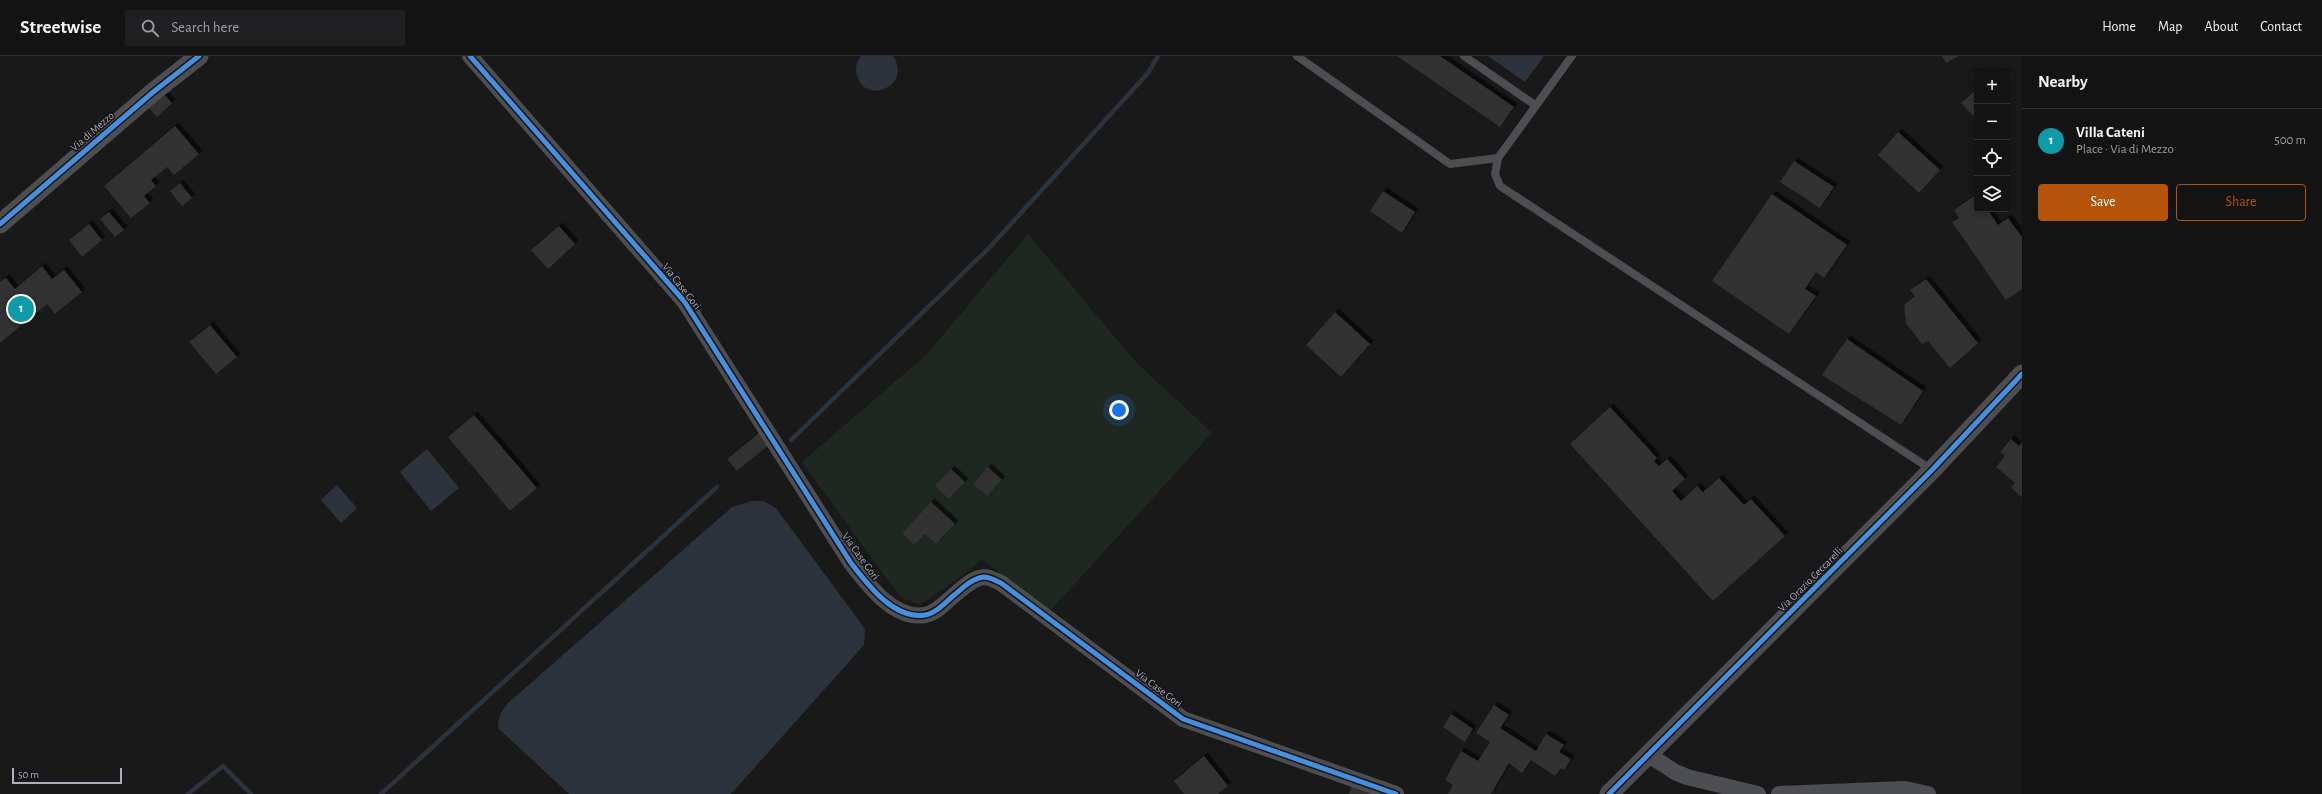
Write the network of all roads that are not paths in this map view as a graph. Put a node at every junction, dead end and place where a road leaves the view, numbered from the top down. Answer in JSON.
{"nodes":[{"id":1,"x":199,"y":56,"type":"edge"},
{"id":2,"x":470,"y":56,"type":"edge"},
{"id":3,"x":1297,"y":56,"type":"edge"},
{"id":4,"x":1464,"y":56,"type":"edge"},
{"id":5,"x":1572,"y":56,"type":"edge"},
{"id":6,"x":1535,"y":105,"type":"junction"},
{"id":7,"x":1498,"y":158,"type":"junction"},
{"id":8,"x":0,"y":224,"type":"edge"},
{"id":9,"x":2022,"y":374,"type":"edge"},
{"id":10,"x":1932,"y":470,"type":"junction"},
{"id":11,"x":1649,"y":754,"type":"junction"},
{"id":12,"x":1396,"y":794,"type":"edge"},
{"id":13,"x":1609,"y":794,"type":"edge"},
{"id":14,"x":1758,"y":794,"type":"edge"},
{"id":15,"x":1779,"y":794,"type":"edge"},
{"id":16,"x":1928,"y":794,"type":"edge"}],
"edges":[{"from":1,"to":8,"type":"street","name":"Via di Mezzo"},
{"from":2,"to":12,"type":"street","name":"Via Case Gori"},
{"from":3,"to":7,"type":"lane"},
{"from":4,"to":6,"type":"lane"},
{"from":5,"to":6,"type":"lane"},
{"from":6,"to":7,"type":"lane"},
{"from":7,"to":10,"type":"lane"},
{"from":9,"to":10,"type":"street","name":"Via Orazio Ceccarelli"},
{"from":10,"to":11,"type":"street","name":"Via Orazio Ceccarelli"},
{"from":11,"to":13,"type":"street","name":"Via Orazio Ceccarelli"},
{"from":11,"to":14,"type":"street"},
{"from":15,"to":16,"type":"street"}]}
